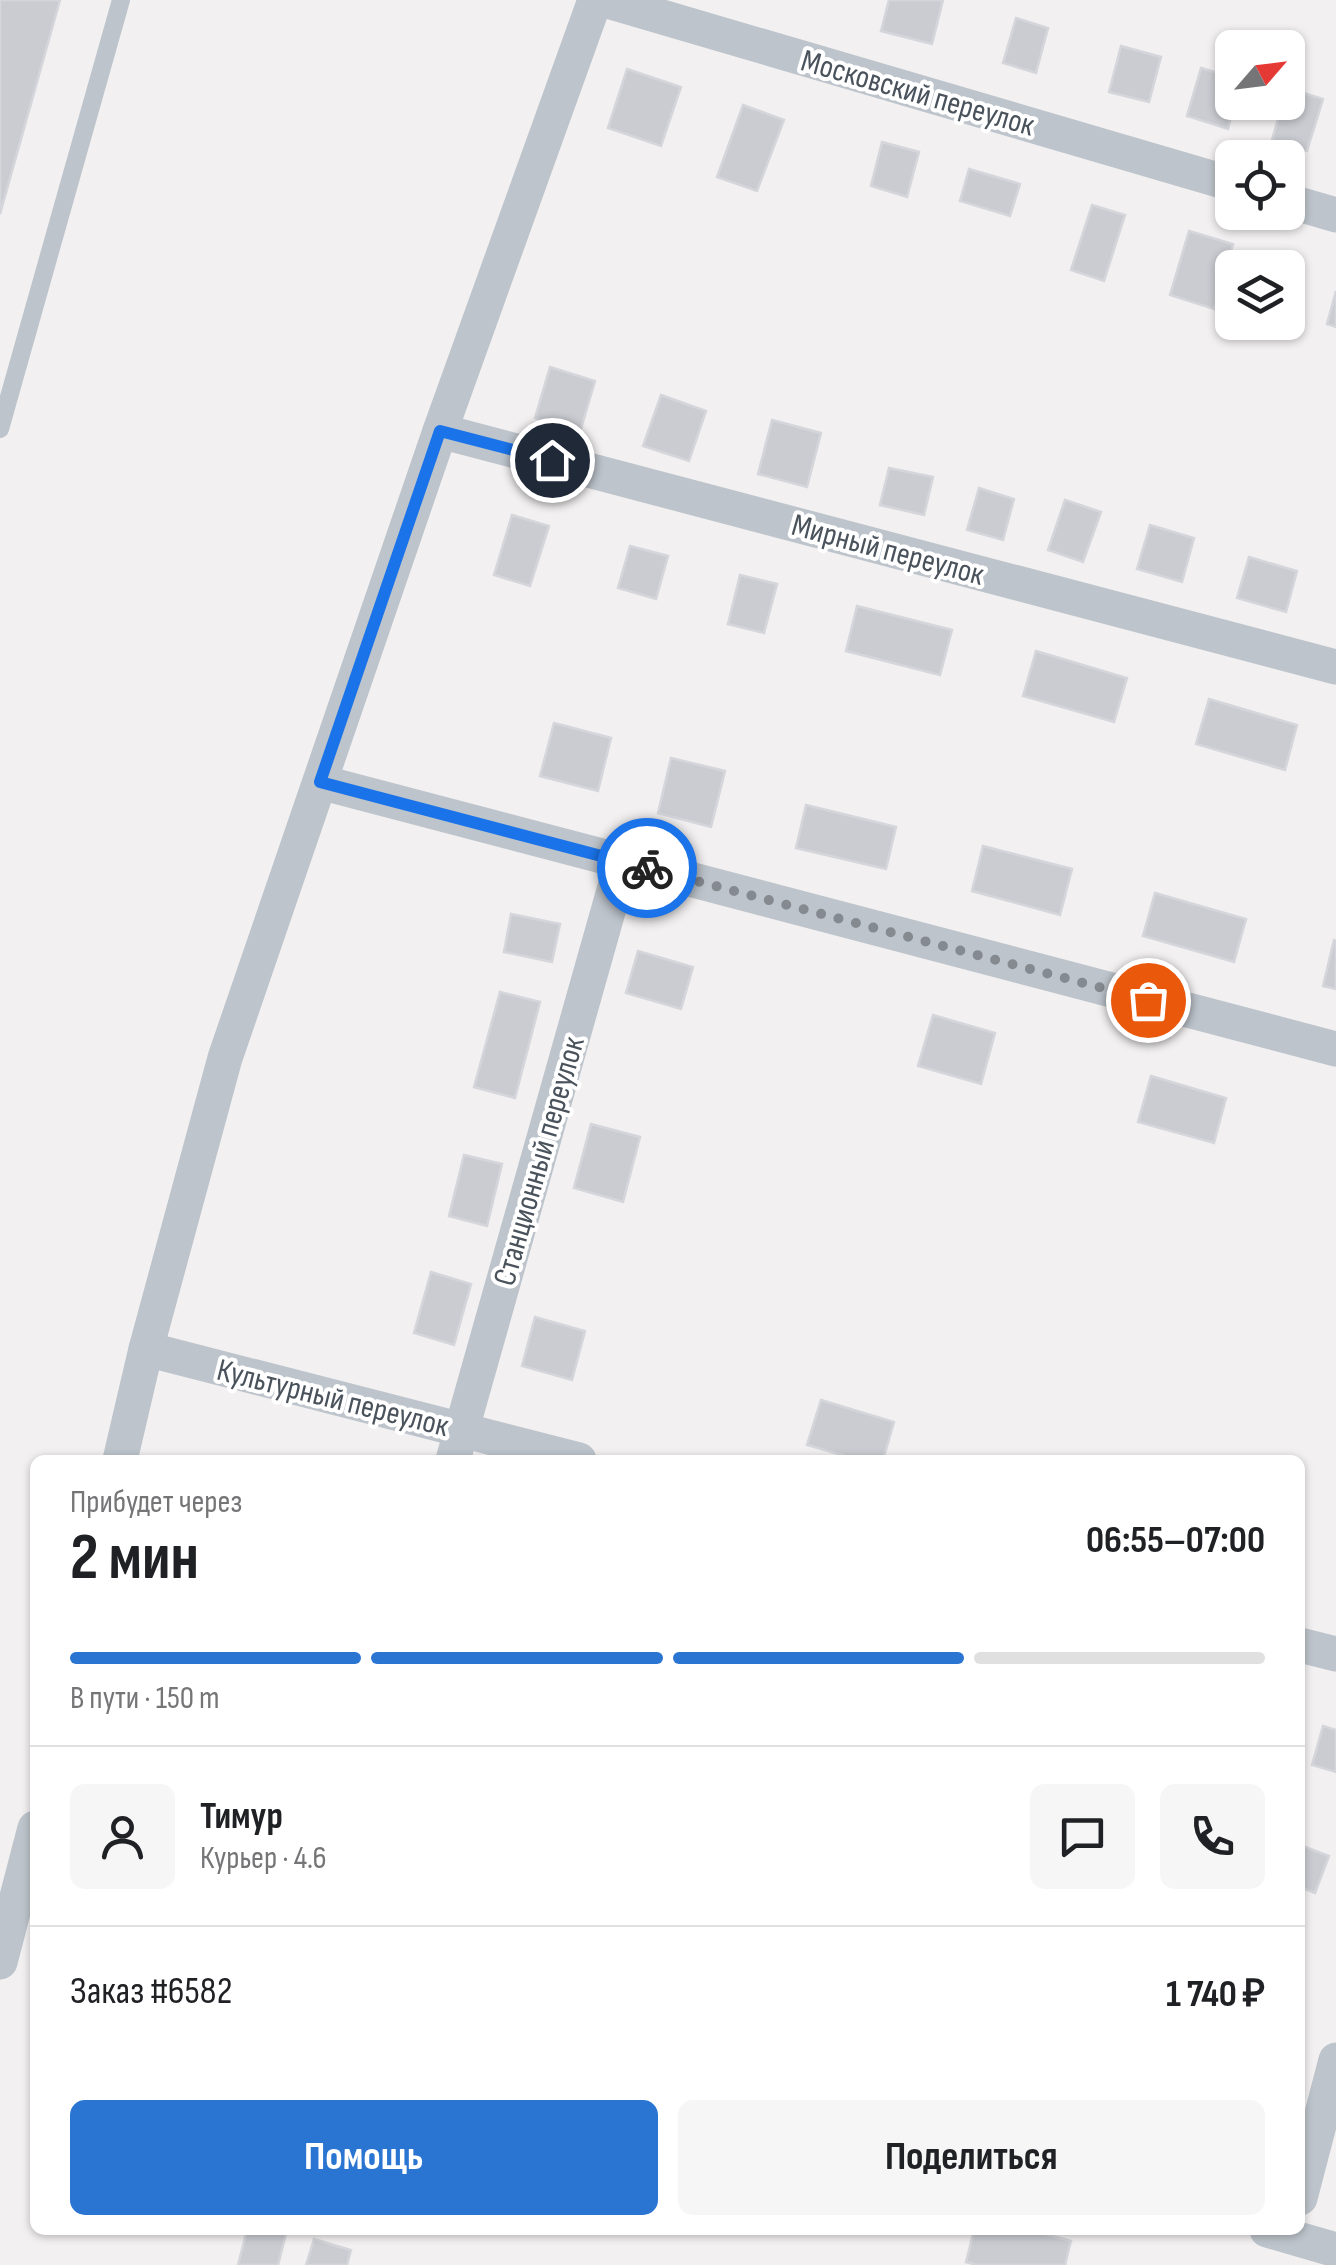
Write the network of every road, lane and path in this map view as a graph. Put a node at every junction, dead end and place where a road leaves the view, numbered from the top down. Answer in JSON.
{"nodes":[{"id":1,"x":120,"y":0,"type":"edge"},
{"id":2,"x":595,"y":0,"type":"edge"},
{"id":3,"x":604,"y":0,"type":"edge"},
{"id":4,"x":1215,"y":179,"type":"edge"},
{"id":5,"x":1305,"y":205,"type":"edge"},
{"id":6,"x":1336,"y":215,"type":"edge"},
{"id":7,"x":0,"y":429,"type":"edge"},
{"id":8,"x":440,"y":431,"type":"junction"},
{"id":9,"x":1336,"y":668,"type":"edge"},
{"id":10,"x":320,"y":782,"type":"junction"},
{"id":11,"x":622,"y":862,"type":"junction"},
{"id":12,"x":1336,"y":1049,"type":"edge"},
{"id":13,"x":146,"y":1349,"type":"junction"},
{"id":14,"x":458,"y":1445,"type":"edge"},
{"id":15,"x":121,"y":1455,"type":"edge"},
{"id":16,"x":538,"y":1455,"type":"edge"},
{"id":17,"x":1305,"y":1646,"type":"edge"},
{"id":18,"x":1336,"y":1654,"type":"edge"},
{"id":19,"x":30,"y":1877,"type":"edge"},
{"id":20,"x":0,"y":1962,"type":"edge"},
{"id":21,"x":1336,"y":2060,"type":"edge"},
{"id":22,"x":1305,"y":2179,"type":"edge"},
{"id":23,"x":1283,"y":2240,"type":"edge"},
{"id":24,"x":1336,"y":2250,"type":"edge"}],
"edges":[{"from":1,"to":7,"type":"lane"},
{"from":2,"to":8,"type":"street"},
{"from":3,"to":4,"type":"street","name":"Московский переулок"},
{"from":5,"to":6,"type":"street"},
{"from":8,"to":9,"type":"street","name":"Мирный переулок"},
{"from":8,"to":10,"type":"street"},
{"from":10,"to":11,"type":"street"},
{"from":10,"to":13,"type":"street"},
{"from":11,"to":12,"type":"street"},
{"from":11,"to":14,"type":"street","name":"Станционный переулок"},
{"from":13,"to":14,"type":"street","name":"Культурный переулок"},
{"from":13,"to":15,"type":"street"},
{"from":14,"to":16,"type":"street","name":"Культурный переулок"},
{"from":17,"to":18,"type":"street"},
{"from":19,"to":20,"type":"street"},
{"from":21,"to":22,"type":"street"},
{"from":23,"to":24,"type":"street"}]}
